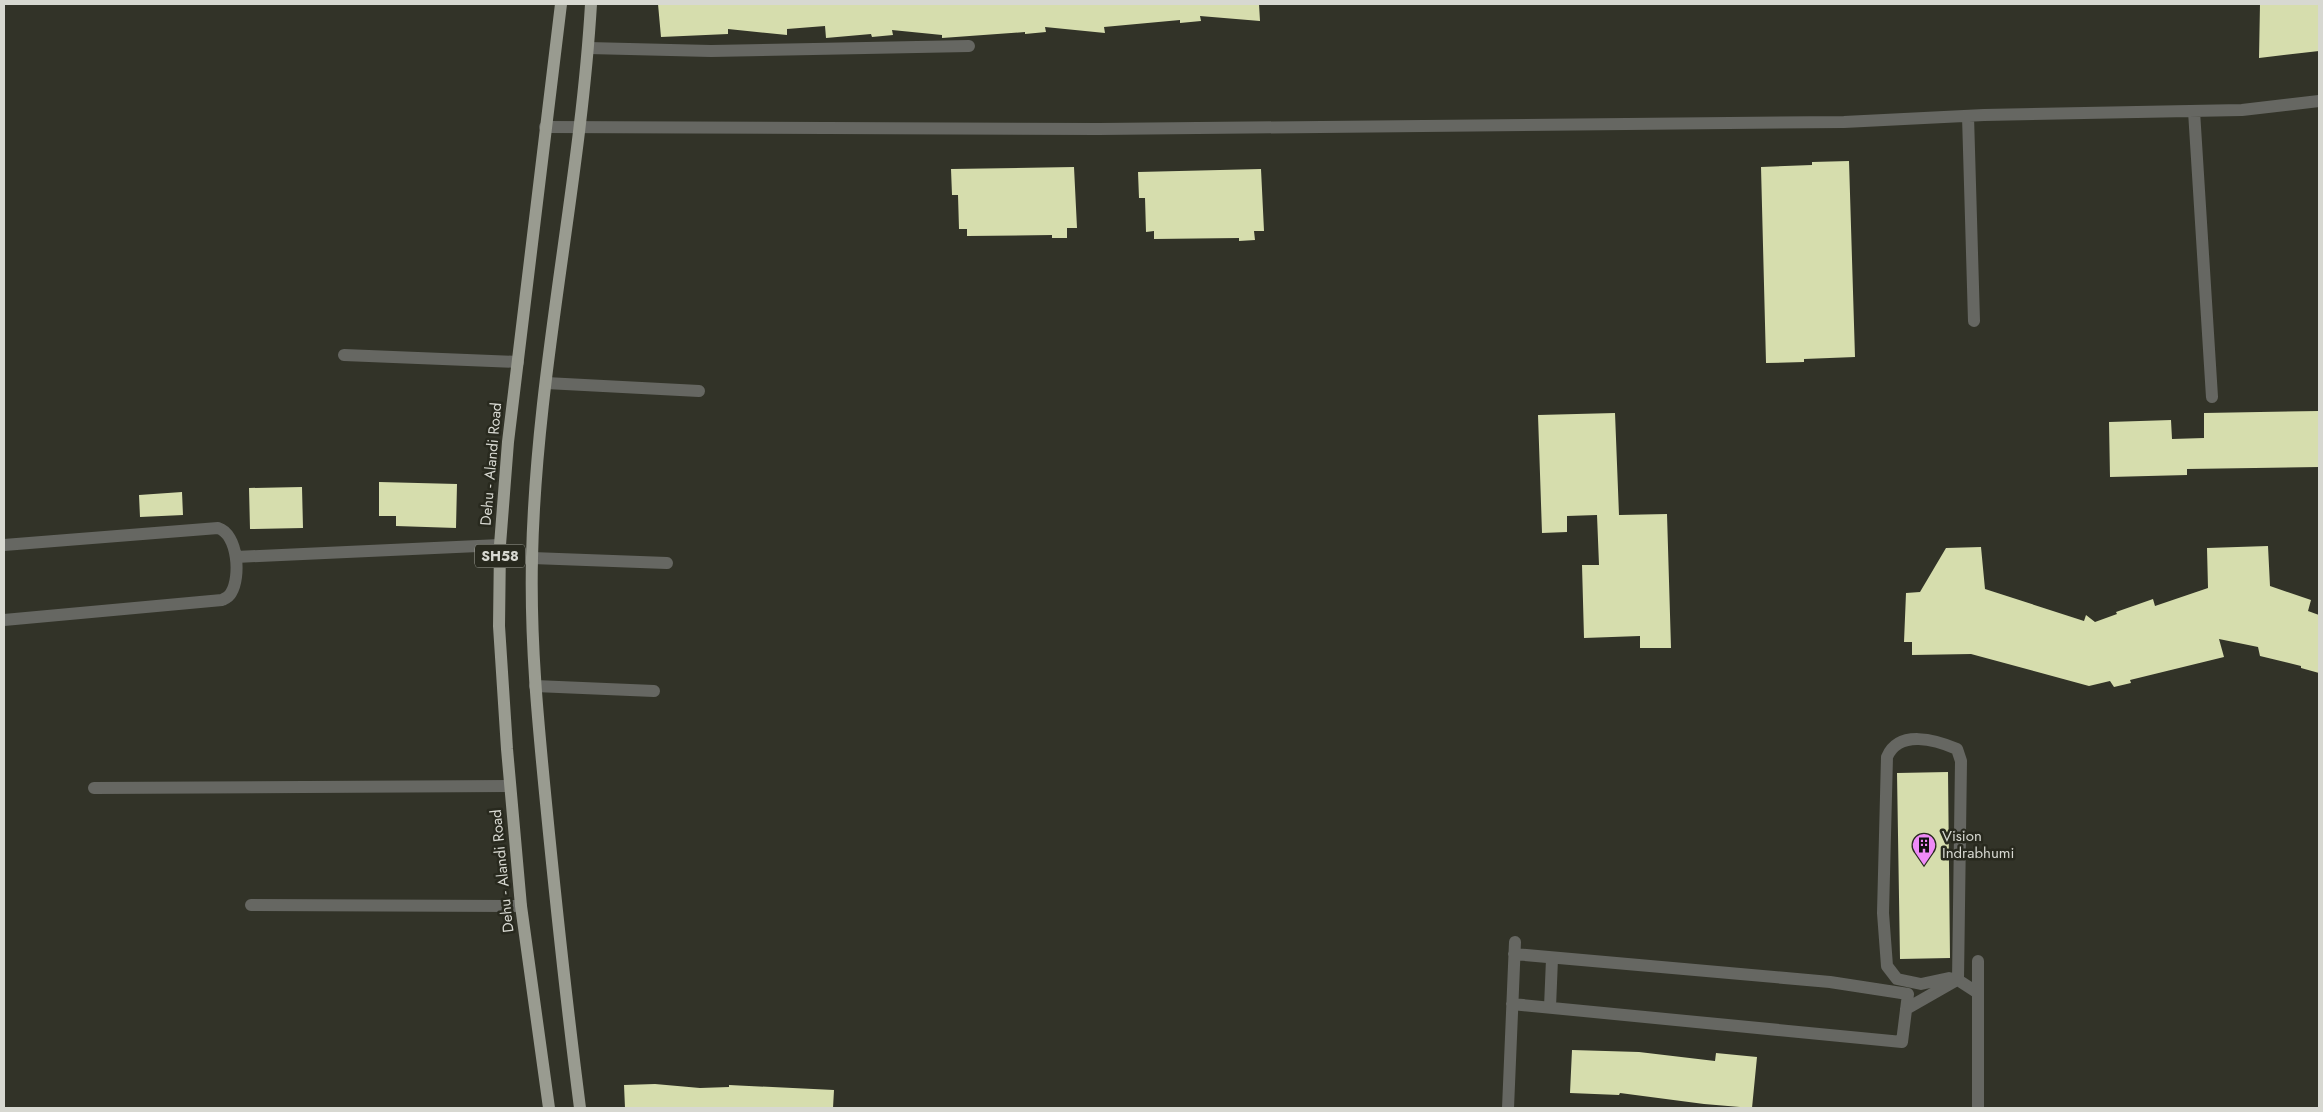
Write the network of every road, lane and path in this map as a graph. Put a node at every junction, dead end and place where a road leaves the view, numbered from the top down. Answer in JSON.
{"nodes":[{"id":1,"x":561,"y":4,"type":"edge"},
{"id":2,"x":591,"y":4,"type":"edge"},
{"id":3,"x":970,"y":46,"type":"dead end"},
{"id":4,"x":588,"y":48,"type":"junction"},
{"id":5,"x":2319,"y":101,"type":"edge"},
{"id":6,"x":2194,"y":111,"type":"junction"},
{"id":7,"x":1968,"y":116,"type":"junction"},
{"id":8,"x":545,"y":127,"type":"junction"},
{"id":9,"x":579,"y":128,"type":"junction"},
{"id":10,"x":1974,"y":321,"type":"dead end"},
{"id":11,"x":344,"y":355,"type":"dead end"},
{"id":12,"x":518,"y":362,"type":"junction"},
{"id":13,"x":546,"y":384,"type":"junction"},
{"id":14,"x":699,"y":391,"type":"dead end"},
{"id":15,"x":2212,"y":397,"type":"dead end"},
{"id":16,"x":4,"y":545,"type":"edge"},
{"id":17,"x":500,"y":546,"type":"junction"},
{"id":18,"x":236,"y":557,"type":"junction"},
{"id":19,"x":532,"y":558,"type":"junction"},
{"id":20,"x":667,"y":562,"type":"dead end"},
{"id":21,"x":4,"y":620,"type":"edge"},
{"id":22,"x":535,"y":686,"type":"junction"},
{"id":23,"x":654,"y":691,"type":"dead end"},
{"id":24,"x":510,"y":786,"type":"junction"},
{"id":25,"x":94,"y":788,"type":"dead end"},
{"id":26,"x":251,"y":904,"type":"dead end"},
{"id":27,"x":521,"y":906,"type":"junction"},
{"id":28,"x":1552,"y":958,"type":"junction"},
{"id":29,"x":1978,"y":961,"type":"dead end"},
{"id":30,"x":1958,"y":980,"type":"junction"},
{"id":31,"x":1978,"y":993,"type":"junction"},
{"id":32,"x":1512,"y":1004,"type":"junction"},
{"id":33,"x":1550,"y":1007,"type":"junction"},
{"id":34,"x":1906,"y":1009,"type":"junction"},
{"id":35,"x":548,"y":1108,"type":"edge"},
{"id":36,"x":580,"y":1108,"type":"edge"},
{"id":37,"x":1508,"y":1108,"type":"edge"},
{"id":38,"x":1978,"y":1108,"type":"edge"}],
"edges":[{"from":1,"to":8,"type":"main road","name":"Dehu - Alandi Road","number":"SH58"},
{"from":2,"to":4,"type":"main road","number":"SH58"},
{"from":3,"to":4,"type":"street"},
{"from":4,"to":9,"type":"main road","number":"SH58"},
{"from":5,"to":6,"type":"street"},
{"from":6,"to":7,"type":"street"},
{"from":6,"to":15,"type":"street"},
{"from":7,"to":9,"type":"street"},
{"from":7,"to":10,"type":"street"},
{"from":8,"to":9,"type":"street"},
{"from":8,"to":12,"type":"main road","name":"Dehu - Alandi Road","number":"SH58"},
{"from":9,"to":13,"type":"main road","number":"SH58"},
{"from":11,"to":12,"type":"street"},
{"from":12,"to":17,"type":"main road","name":"Dehu - Alandi Road","number":"SH58"},
{"from":13,"to":14,"type":"street"},
{"from":13,"to":19,"type":"main road","number":"SH58"},
{"from":16,"to":18,"type":"street"},
{"from":17,"to":18,"type":"street"},
{"from":17,"to":24,"type":"main road","name":"Dehu - Alandi Road","number":"SH58"},
{"from":18,"to":21,"type":"street"},
{"from":19,"to":20,"type":"street"},
{"from":19,"to":22,"type":"main road","number":"SH58"},
{"from":22,"to":23,"type":"street"},
{"from":22,"to":36,"type":"main road","number":"SH58"},
{"from":24,"to":25,"type":"street"},
{"from":24,"to":27,"type":"main road","name":"Dehu - Alandi Road","number":"SH58"},
{"from":26,"to":27,"type":"street"},
{"from":27,"to":35,"type":"main road","name":"Dehu - Alandi Road","number":"SH58"},
{"from":28,"to":32,"type":"street"},
{"from":28,"to":33,"type":"street"},
{"from":28,"to":34,"type":"street"},
{"from":29,"to":31,"type":"street"},
{"from":30,"to":30,"type":"street"},
{"from":30,"to":31,"type":"street"},
{"from":30,"to":34,"type":"street"},
{"from":31,"to":38,"type":"street"},
{"from":32,"to":33,"type":"street"},
{"from":32,"to":37,"type":"street"},
{"from":33,"to":34,"type":"street"}]}
